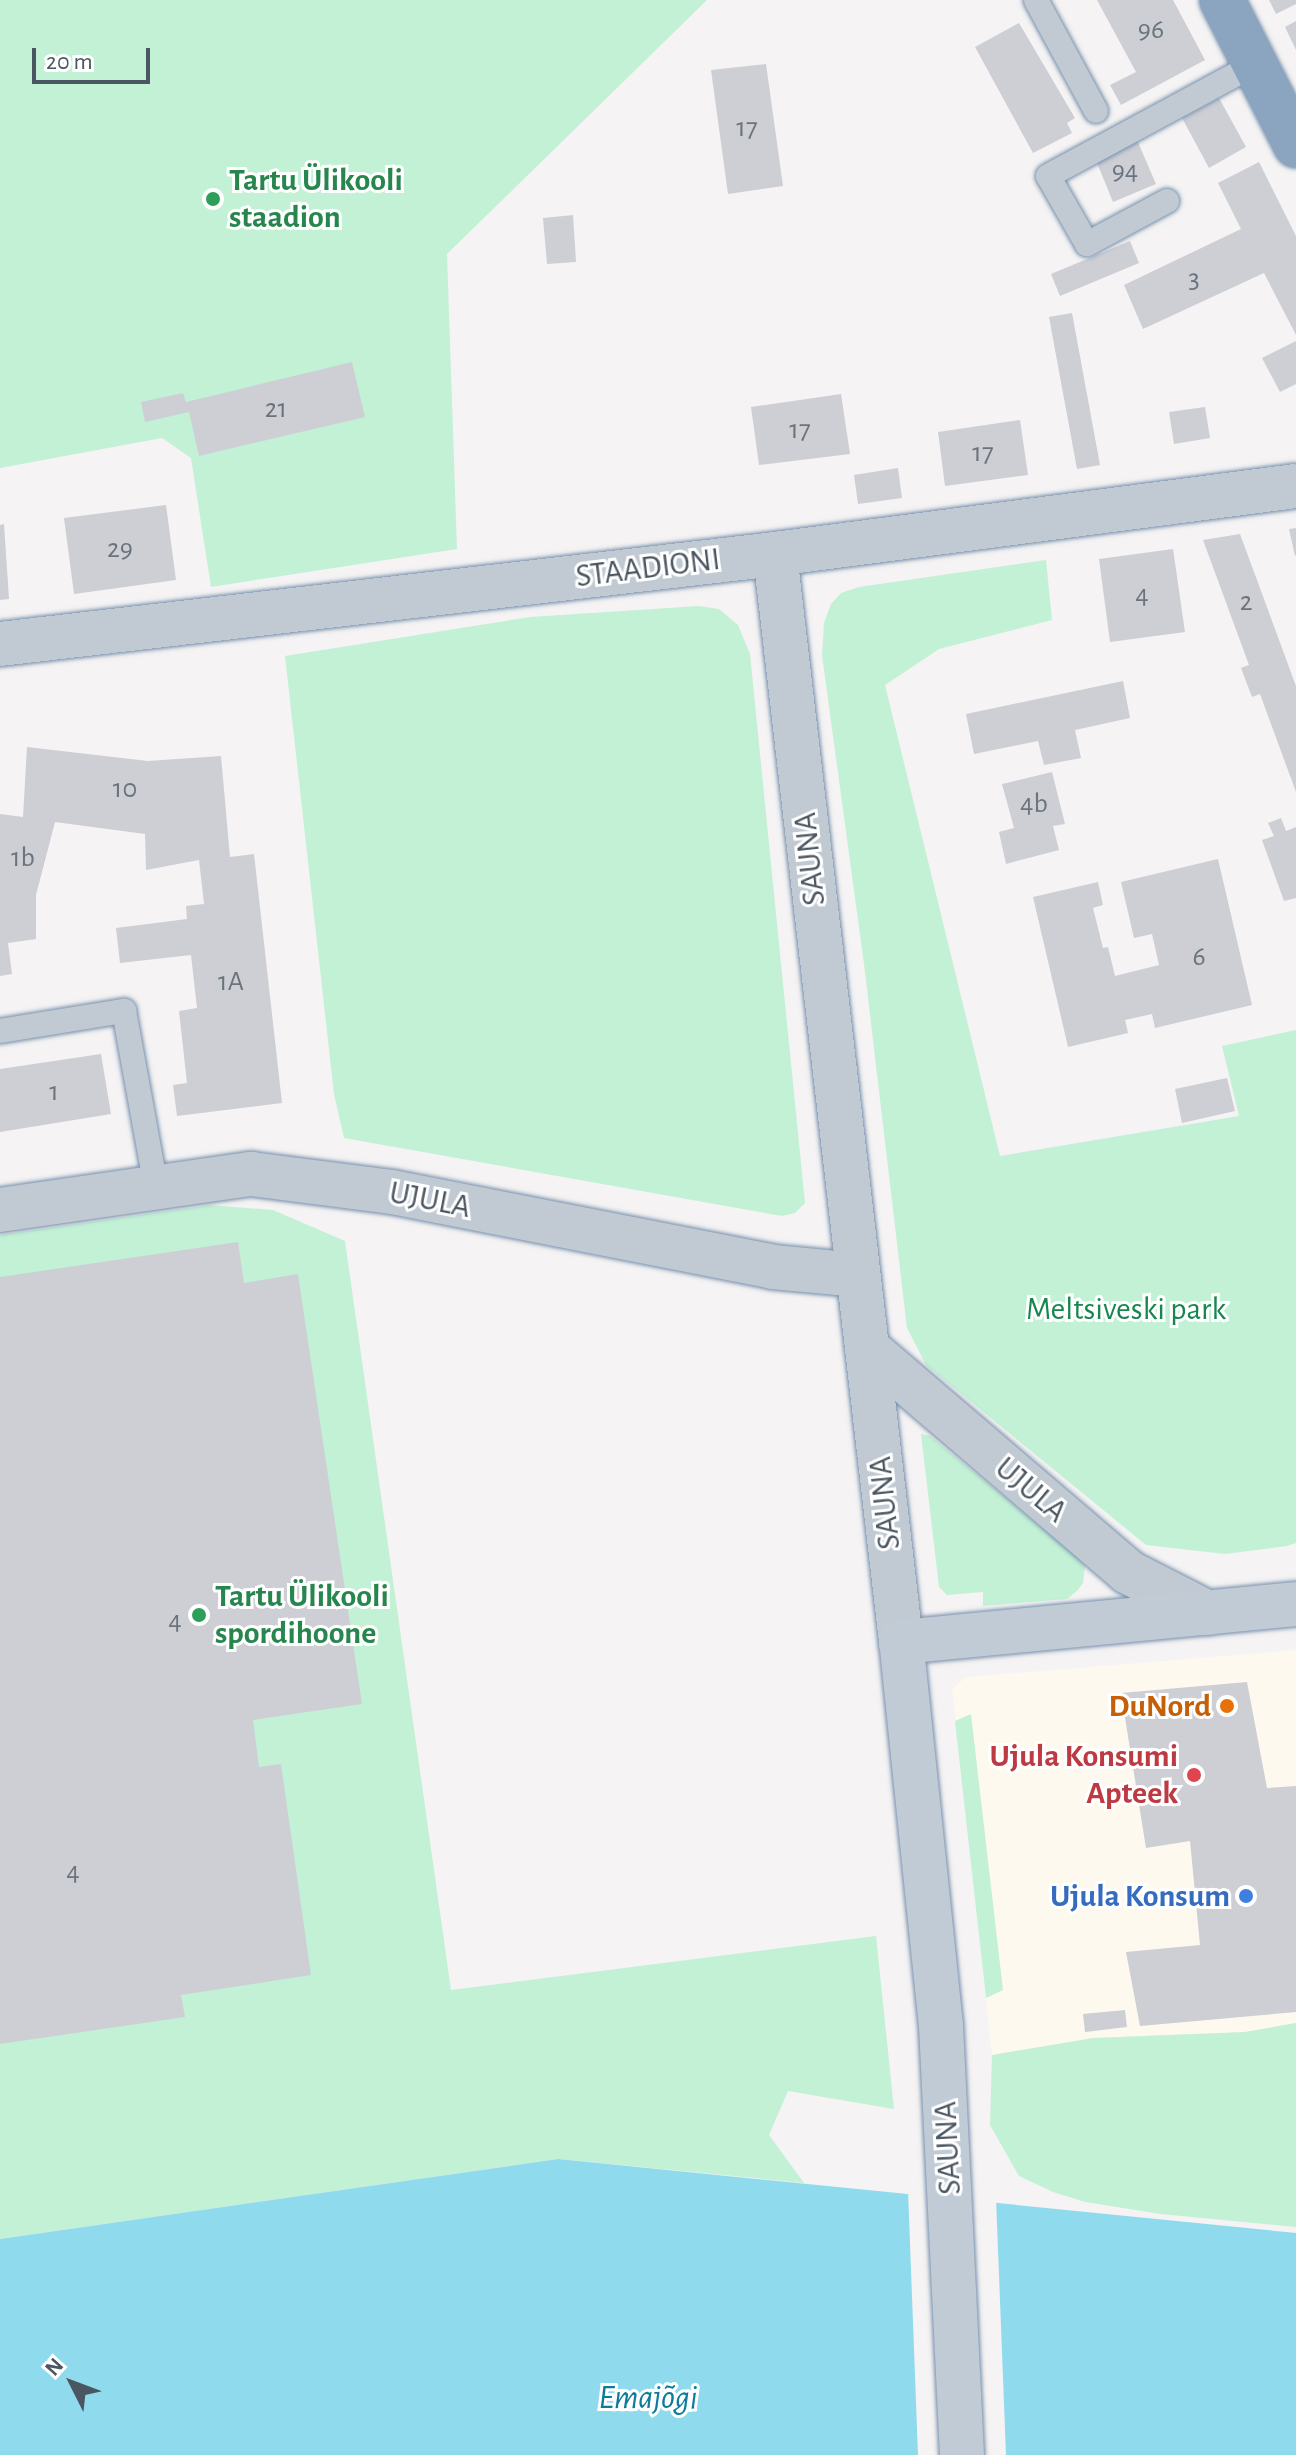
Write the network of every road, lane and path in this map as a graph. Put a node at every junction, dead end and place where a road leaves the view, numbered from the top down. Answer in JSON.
{"nodes":[{"id":1,"x":1036,"y":0,"type":"edge"},
{"id":2,"x":1222,"y":0,"type":"edge"},
{"id":3,"x":1255,"y":64,"type":"junction"},
{"id":4,"x":1096,"y":111,"type":"dead end"},
{"id":5,"x":1296,"y":145,"type":"edge"},
{"id":6,"x":1167,"y":201,"type":"dead end"},
{"id":7,"x":1296,"y":486,"type":"edge"},
{"id":8,"x":775,"y":554,"type":"junction"},
{"id":9,"x":0,"y":644,"type":"edge"},
{"id":10,"x":0,"y":1031,"type":"edge"},
{"id":11,"x":156,"y":1187,"type":"junction"},
{"id":12,"x":0,"y":1210,"type":"edge"},
{"id":13,"x":857,"y":1275,"type":"junction"},
{"id":14,"x":867,"y":1348,"type":"junction"},
{"id":15,"x":1296,"y":1604,"type":"edge"},
{"id":16,"x":1208,"y":1613,"type":"junction"},
{"id":17,"x":901,"y":1642,"type":"junction"},
{"id":18,"x":962,"y":2455,"type":"edge"}],
"edges":[{"from":1,"to":4,"type":"lane"},
{"from":2,"to":3,"type":"highway"},
{"from":3,"to":5,"type":"highway"},
{"from":3,"to":6,"type":"lane"},
{"from":7,"to":8,"type":"street","name":"STAADIONI"},
{"from":8,"to":9,"type":"street","name":"STAADIONI"},
{"from":8,"to":13,"type":"street","name":"SAUNA"},
{"from":10,"to":11,"type":"lane"},
{"from":11,"to":12,"type":"street","name":"UJULA"},
{"from":11,"to":13,"type":"street","name":"UJULA"},
{"from":13,"to":14,"type":"street","name":"SAUNA"},
{"from":14,"to":16,"type":"street","name":"UJULA"},
{"from":14,"to":17,"type":"street","name":"SAUNA"},
{"from":15,"to":16,"type":"street"},
{"from":16,"to":17,"type":"street"},
{"from":17,"to":18,"type":"street","name":"SAUNA"}]}
